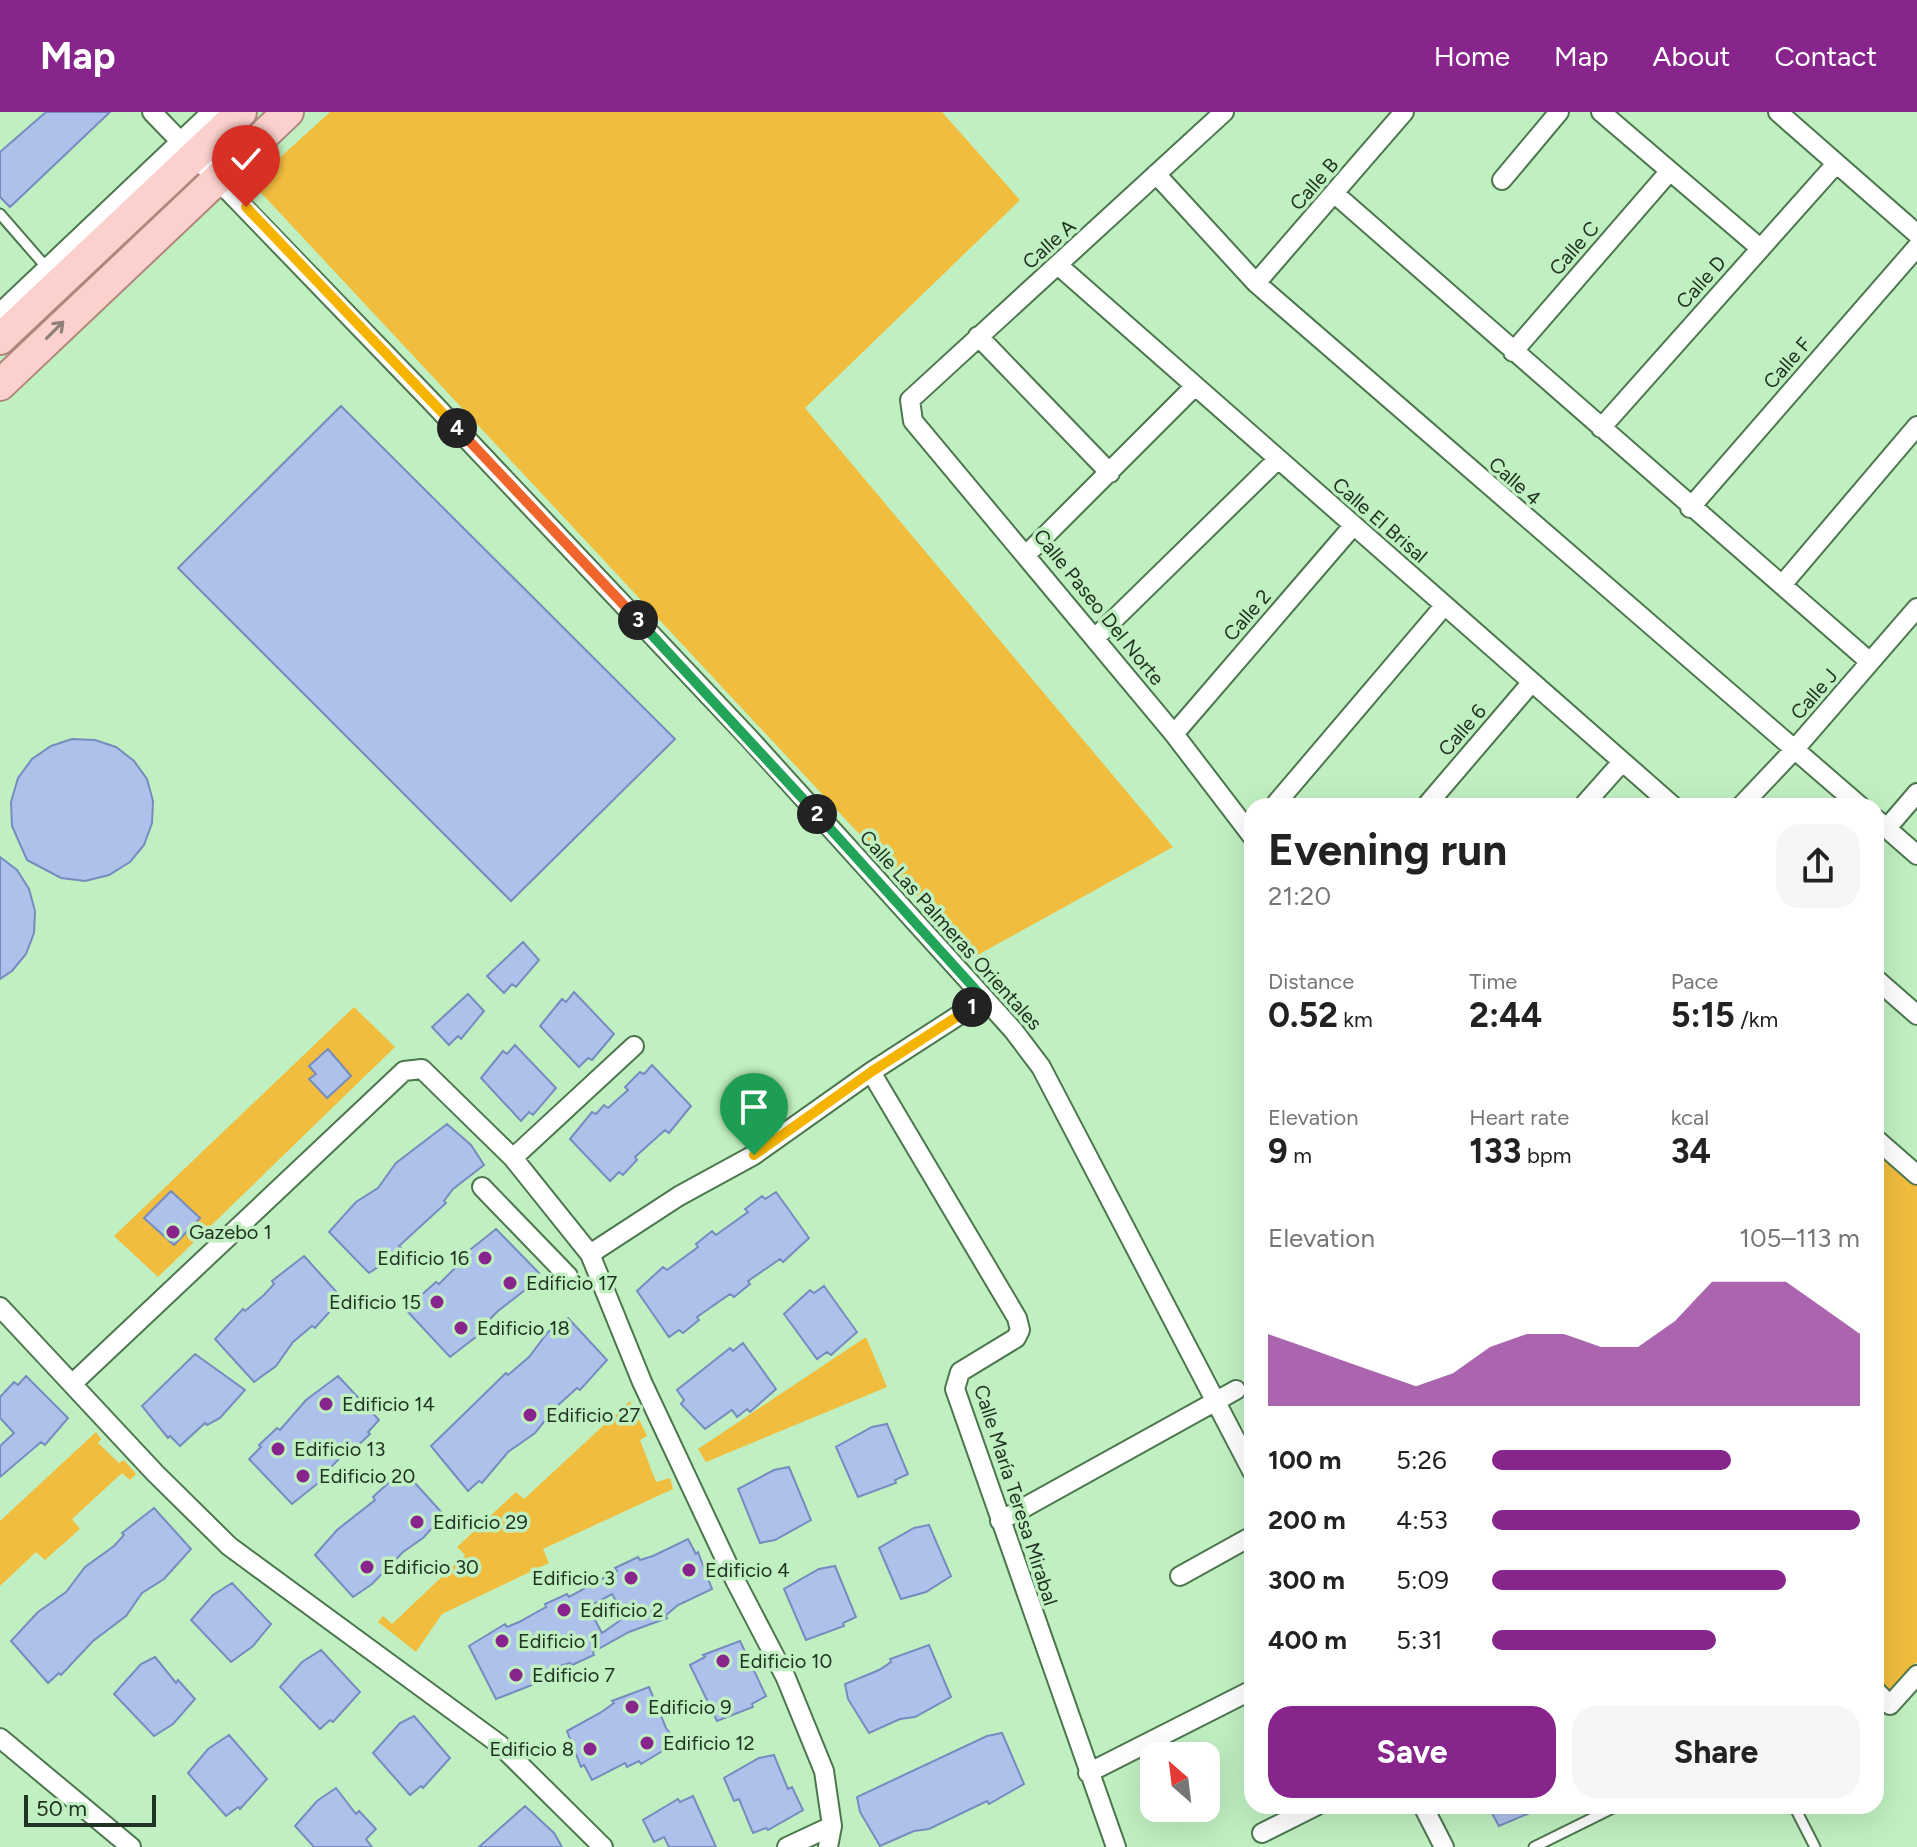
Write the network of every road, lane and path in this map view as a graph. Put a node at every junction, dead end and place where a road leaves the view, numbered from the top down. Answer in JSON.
{"nodes":[{"id":1,"x":152,"y":112,"type":"edge"},
{"id":2,"x":216,"y":112,"type":"edge"},
{"id":3,"x":241,"y":112,"type":"edge"},
{"id":4,"x":288,"y":112,"type":"edge"},
{"id":5,"x":1224,"y":112,"type":"edge"},
{"id":6,"x":1404,"y":112,"type":"edge"},
{"id":7,"x":1559,"y":112,"type":"edge"},
{"id":8,"x":1601,"y":112,"type":"edge"},
{"id":9,"x":1778,"y":112,"type":"edge"},
{"id":10,"x":188,"y":150,"type":"junction"},
{"id":11,"x":1835,"y":165,"type":"junction"},
{"id":12,"x":1669,"y":172,"type":"junction"},
{"id":13,"x":1156,"y":174,"type":"junction"},
{"id":14,"x":217,"y":178,"type":"junction"},
{"id":15,"x":1502,"y":180,"type":"dead end"},
{"id":16,"x":1335,"y":194,"type":"junction"},
{"id":17,"x":0,"y":214,"type":"edge"},
{"id":18,"x":1917,"y":234,"type":"edge"},
{"id":19,"x":1917,"y":247,"type":"edge"},
{"id":20,"x":1760,"y":248,"type":"junction"},
{"id":21,"x":1059,"y":266,"type":"junction"},
{"id":22,"x":50,"y":270,"type":"junction"},
{"id":23,"x":1256,"y":283,"type":"junction"},
{"id":24,"x":0,"y":317,"type":"edge"},
{"id":25,"x":978,"y":336,"type":"junction"},
{"id":26,"x":0,"y":339,"type":"edge"},
{"id":27,"x":1513,"y":352,"type":"junction"},
{"id":28,"x":0,"y":385,"type":"edge"},
{"id":29,"x":1194,"y":387,"type":"junction"},
{"id":30,"x":908,"y":409,"type":"joint"},
{"id":31,"x":1917,"y":426,"type":"edge"},
{"id":32,"x":1601,"y":428,"type":"junction"},
{"id":33,"x":1278,"y":459,"type":"junction"},
{"id":34,"x":1110,"y":473,"type":"junction"},
{"id":35,"x":1690,"y":508,"type":"junction"},
{"id":36,"x":1353,"y":526,"type":"junction"},
{"id":37,"x":1027,"y":554,"type":"junction"},
{"id":38,"x":1782,"y":585,"type":"junction"},
{"id":39,"x":1444,"y":606,"type":"junction"},
{"id":40,"x":1917,"y":608,"type":"edge"},
{"id":41,"x":1095,"y":638,"type":"junction"},
{"id":42,"x":1870,"y":662,"type":"junction"},
{"id":43,"x":1532,"y":682,"type":"junction"},
{"id":44,"x":1174,"y":734,"type":"junction"},
{"id":45,"x":1794,"y":750,"type":"junction"},
{"id":46,"x":1622,"y":762,"type":"junction"},
{"id":47,"x":1917,"y":793,"type":"edge"},
{"id":48,"x":1281,"y":798,"type":"edge"},
{"id":49,"x":1433,"y":798,"type":"edge"},
{"id":50,"x":1590,"y":798,"type":"edge"},
{"id":51,"x":1664,"y":798,"type":"edge"},
{"id":52,"x":1749,"y":798,"type":"edge"},
{"id":53,"x":1851,"y":798,"type":"edge"},
{"id":54,"x":1884,"y":821,"type":"edge"},
{"id":55,"x":1244,"y":825,"type":"edge"},
{"id":56,"x":1884,"y":827,"type":"edge"},
{"id":57,"x":1917,"y":855,"type":"edge"},
{"id":58,"x":1884,"y":986,"type":"edge"},
{"id":59,"x":984,"y":999,"type":"junction"},
{"id":60,"x":1917,"y":1015,"type":"edge"},
{"id":61,"x":634,"y":1046,"type":"dead end"},
{"id":62,"x":871,"y":1072,"type":"junction"},
{"id":63,"x":1884,"y":1146,"type":"edge"},
{"id":64,"x":513,"y":1158,"type":"junction"},
{"id":65,"x":1917,"y":1175,"type":"edge"},
{"id":66,"x":482,"y":1187,"type":"dead end"},
{"id":67,"x":590,"y":1254,"type":"junction"},
{"id":68,"x":568,"y":1276,"type":"dead end"},
{"id":69,"x":0,"y":1307,"type":"edge"},
{"id":70,"x":72,"y":1384,"type":"junction"},
{"id":71,"x":1236,"y":1390,"type":"dead end"},
{"id":72,"x":1217,"y":1401,"type":"junction"},
{"id":73,"x":1244,"y":1455,"type":"edge"},
{"id":74,"x":1000,"y":1521,"type":"junction"},
{"id":75,"x":1244,"y":1540,"type":"edge"},
{"id":76,"x":1180,"y":1576,"type":"dead end"},
{"id":77,"x":1917,"y":1675,"type":"edge"},
{"id":78,"x":1244,"y":1694,"type":"edge"},
{"id":79,"x":1884,"y":1699,"type":"edge"},
{"id":80,"x":0,"y":1738,"type":"edge"},
{"id":81,"x":1088,"y":1773,"type":"junction"},
{"id":82,"x":1300,"y":1814,"type":"edge"},
{"id":83,"x":1427,"y":1814,"type":"edge"},
{"id":84,"x":1601,"y":1814,"type":"edge"},
{"id":85,"x":1798,"y":1814,"type":"edge"},
{"id":86,"x":832,"y":1826,"type":"junction"},
{"id":87,"x":1262,"y":1833,"type":"dead end"},
{"id":88,"x":131,"y":1847,"type":"edge"},
{"id":89,"x":603,"y":1847,"type":"edge"},
{"id":90,"x":787,"y":1847,"type":"edge"},
{"id":91,"x":828,"y":1847,"type":"edge"},
{"id":92,"x":1116,"y":1847,"type":"edge"},
{"id":93,"x":1444,"y":1847,"type":"edge"},
{"id":94,"x":1534,"y":1847,"type":"edge"},
{"id":95,"x":1815,"y":1847,"type":"edge"}],
"edges":[{"from":1,"to":10,"type":"street","name":"Calle Las Palmeras Orientales"},
{"from":2,"to":10,"type":"street"},
{"from":3,"to":10,"type":"main road"},
{"from":4,"to":14,"type":"main road"},
{"from":5,"to":13,"type":"street","name":"Calle A"},
{"from":6,"to":16,"type":"street","name":"Calle B"},
{"from":7,"to":15,"type":"street"},
{"from":8,"to":12,"type":"street"},
{"from":9,"to":11,"type":"street"},
{"from":10,"to":14,"type":"street","name":"Calle Las Palmeras Orientales"},
{"from":10,"to":22,"type":"street"},
{"from":10,"to":26,"type":"main road"},
{"from":11,"to":18,"type":"street"},
{"from":11,"to":20,"type":"street","name":"Calle D"},
{"from":12,"to":20,"type":"street"},
{"from":12,"to":27,"type":"street","name":"Calle C"},
{"from":13,"to":21,"type":"street","name":"Calle A"},
{"from":13,"to":23,"type":"street","name":"Calle 4"},
{"from":28,"to":14,"type":"main road","one_way":true},
{"from":14,"to":59,"type":"street","name":"Calle Las Palmeras Orientales"},
{"from":16,"to":23,"type":"street","name":"Calle B"},
{"from":16,"to":27,"type":"street"},
{"from":17,"to":22,"type":"lane"},
{"from":19,"to":35,"type":"street","name":"Calle F"},
{"from":20,"to":32,"type":"street","name":"Calle D"},
{"from":21,"to":25,"type":"street","name":"Calle A"},
{"from":21,"to":29,"type":"street","name":"Calle El Brisal"},
{"from":22,"to":24,"type":"street"},
{"from":23,"to":45,"type":"street","name":"Calle 4"},
{"from":25,"to":30,"type":"street","name":"Calle A"},
{"from":25,"to":34,"type":"street"},
{"from":27,"to":32,"type":"street"},
{"from":29,"to":33,"type":"street","name":"Calle El Brisal"},
{"from":29,"to":34,"type":"street"},
{"from":30,"to":37,"type":"street","name":"Calle Paseo Del Norte"},
{"from":31,"to":38,"type":"street"},
{"from":32,"to":35,"type":"street"},
{"from":33,"to":36,"type":"street","name":"Calle El Brisal"},
{"from":33,"to":41,"type":"street"},
{"from":34,"to":37,"type":"street"},
{"from":35,"to":38,"type":"street"},
{"from":36,"to":39,"type":"street","name":"Calle El Brisal"},
{"from":36,"to":44,"type":"street","name":"Calle 2"},
{"from":37,"to":41,"type":"street","name":"Calle Paseo Del Norte"},
{"from":38,"to":42,"type":"street"},
{"from":39,"to":43,"type":"street","name":"Calle El Brisal"},
{"from":39,"to":48,"type":"street"},
{"from":40,"to":42,"type":"street","name":"Calle J"},
{"from":41,"to":44,"type":"street","name":"Calle Paseo Del Norte"},
{"from":42,"to":45,"type":"street","name":"Calle J"},
{"from":43,"to":46,"type":"street","name":"Calle El Brisal"},
{"from":43,"to":49,"type":"street","name":"Calle 6"},
{"from":44,"to":55,"type":"street","name":"Calle Paseo Del Norte"},
{"from":45,"to":52,"type":"street","name":"Calle J"},
{"from":45,"to":53,"type":"street","name":"Calle 4"},
{"from":46,"to":50,"type":"street"},
{"from":46,"to":51,"type":"street","name":"Calle El Brisal"},
{"from":47,"to":54,"type":"street"},
{"from":56,"to":57,"type":"street"},
{"from":58,"to":60,"type":"street"},
{"from":59,"to":62,"type":"street"},
{"from":59,"to":72,"type":"street","name":"Calle Las Palmeras Orientales"},
{"from":61,"to":64,"type":"street"},
{"from":62,"to":67,"type":"street"},
{"from":62,"to":74,"type":"street","name":"Calle María Teresa Mirabal"},
{"from":63,"to":65,"type":"street"},
{"from":64,"to":67,"type":"street"},
{"from":64,"to":70,"type":"street"},
{"from":66,"to":68,"type":"street"},
{"from":67,"to":86,"type":"street"},
{"from":69,"to":70,"type":"street"},
{"from":70,"to":89,"type":"street"},
{"from":71,"to":72,"type":"street"},
{"from":72,"to":73,"type":"street","name":"Calle Las Palmeras Orientales"},
{"from":72,"to":74,"type":"street"},
{"from":74,"to":81,"type":"street","name":"Calle María Teresa Mirabal"},
{"from":75,"to":76,"type":"street"},
{"from":77,"to":79,"type":"street"},
{"from":78,"to":81,"type":"street"},
{"from":80,"to":88,"type":"street"},
{"from":81,"to":92,"type":"street","name":"Calle María Teresa Mirabal"},
{"from":82,"to":87,"type":"street"},
{"from":83,"to":93,"type":"street"},
{"from":84,"to":94,"type":"lane"},
{"from":85,"to":95,"type":"lane"},
{"from":86,"to":90,"type":"street"},
{"from":86,"to":91,"type":"street"}]}
